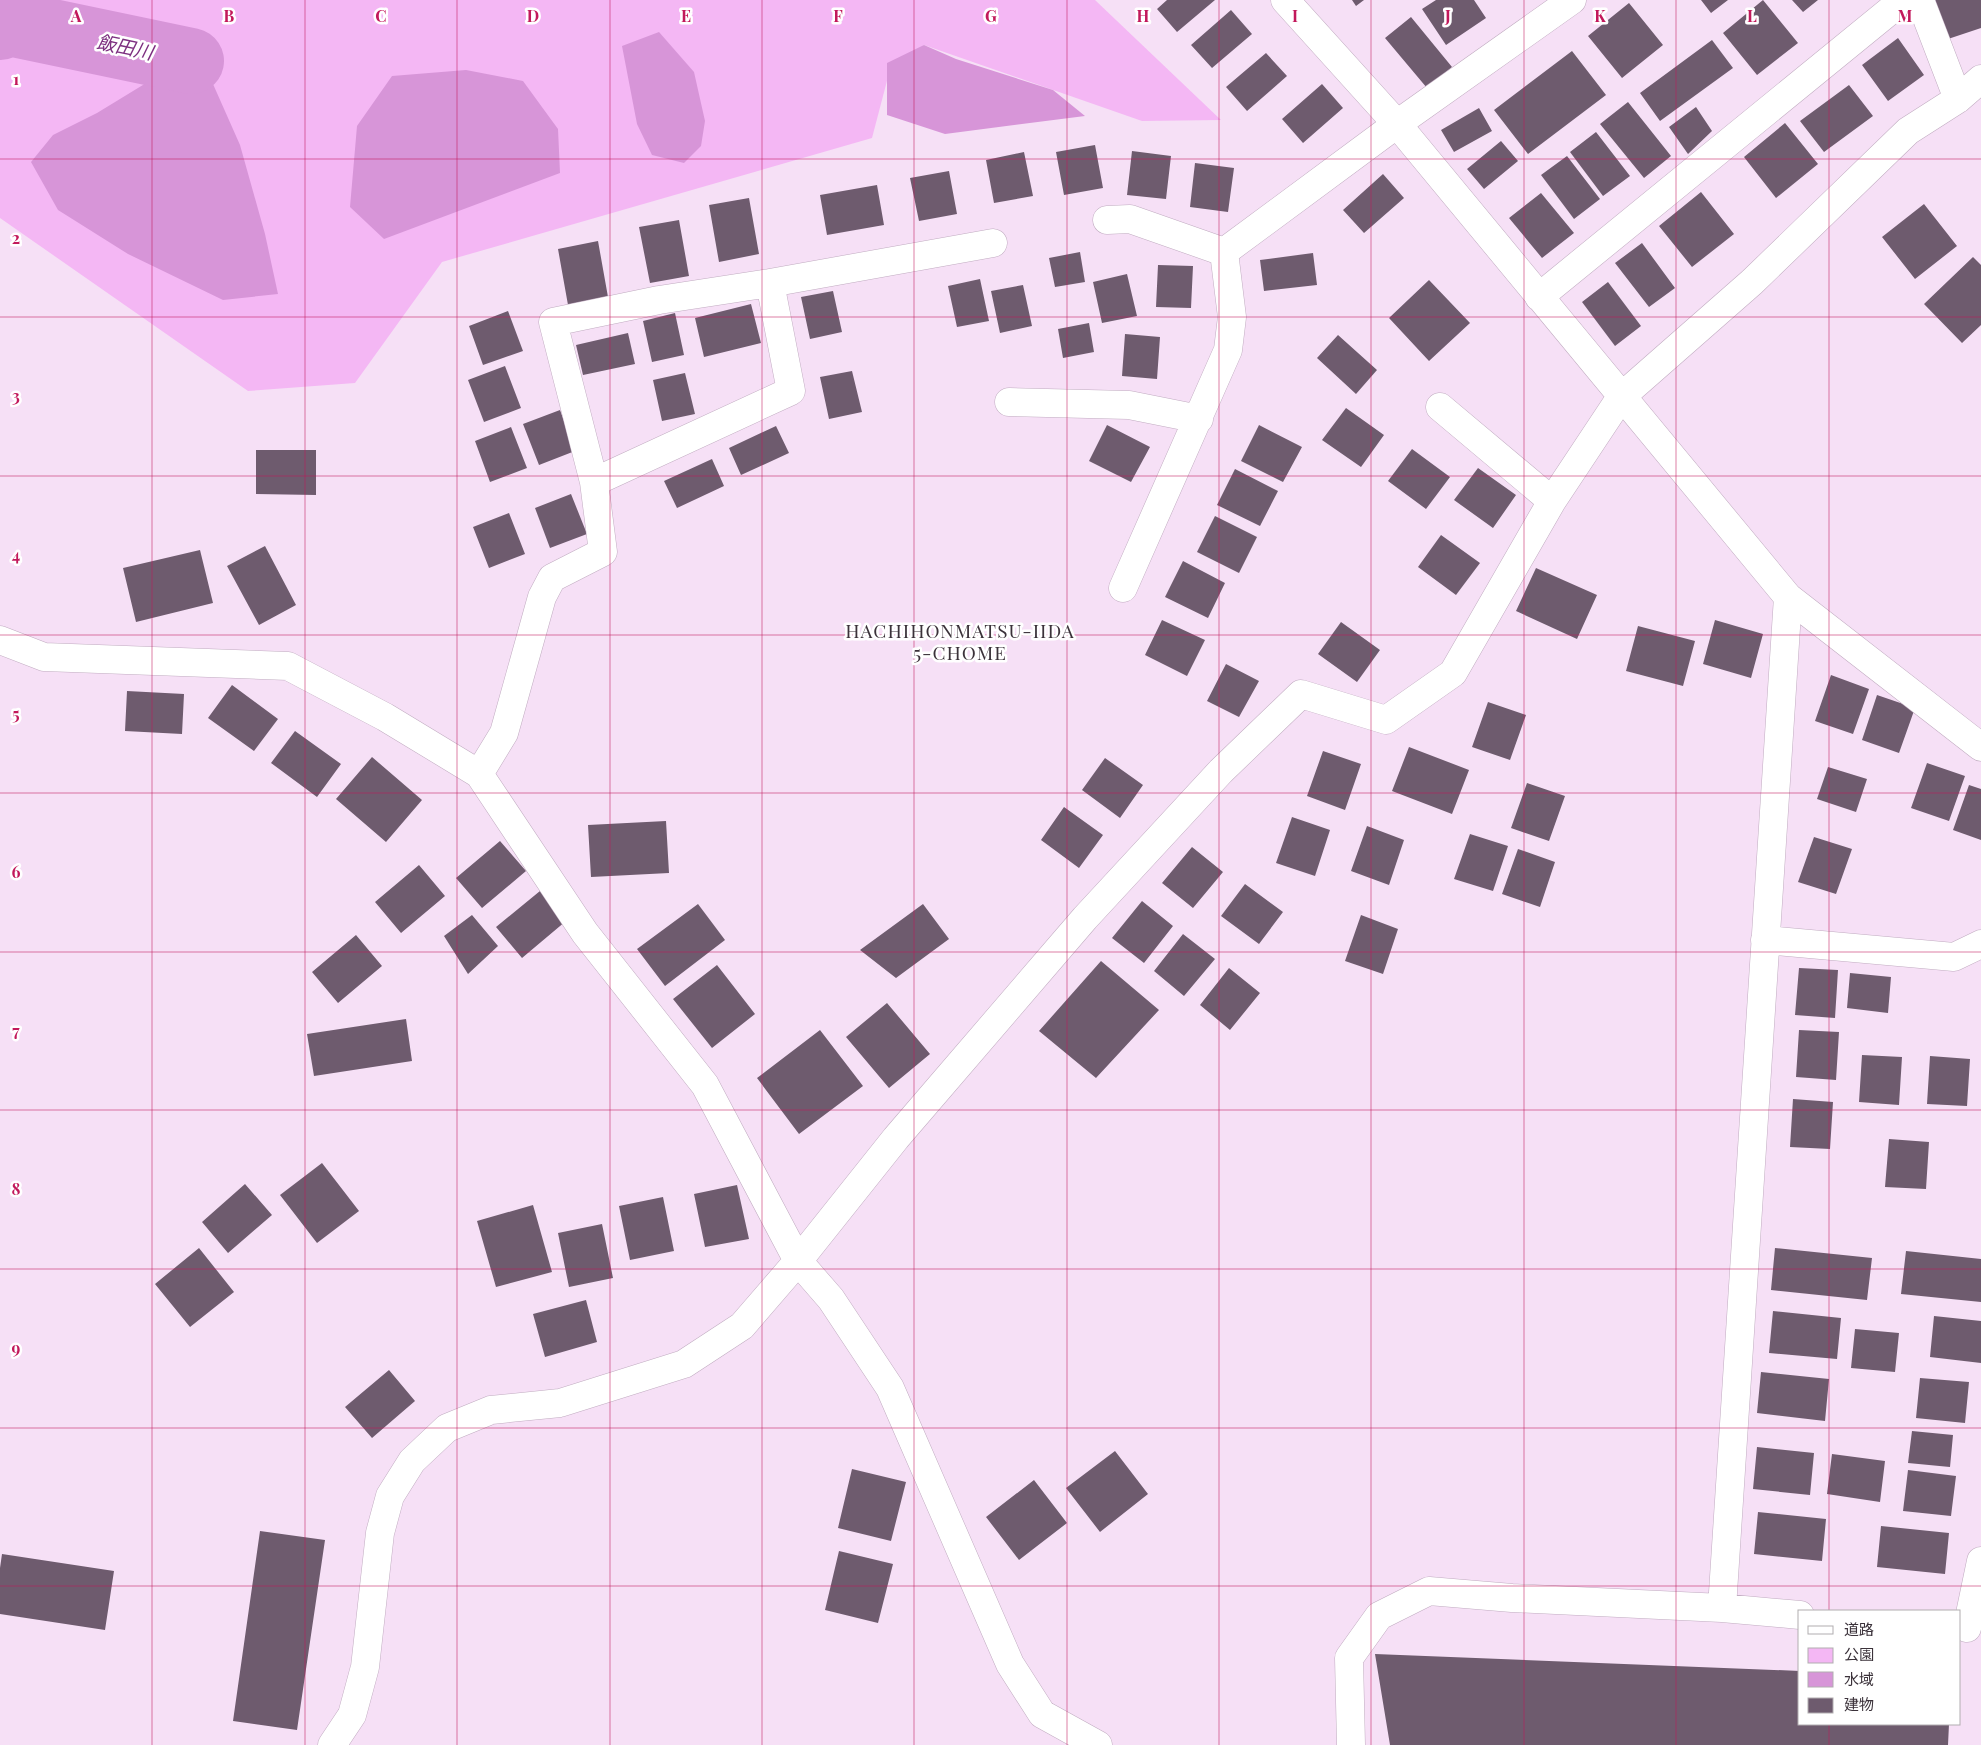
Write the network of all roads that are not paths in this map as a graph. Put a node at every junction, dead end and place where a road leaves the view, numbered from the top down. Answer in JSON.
{"nodes":[{"id":1,"x":1285,"y":0,"type":"edge"},
{"id":2,"x":1572,"y":0,"type":"edge"},
{"id":3,"x":1908,"y":0,"type":"edge"},
{"id":4,"x":1920,"y":0,"type":"edge"},
{"id":5,"x":1981,"y":79,"type":"edge"},
{"id":6,"x":1958,"y":100,"type":"junction"},
{"id":7,"x":1397,"y":124,"type":"junction"},
{"id":8,"x":1107,"y":220,"type":"dead end"},
{"id":9,"x":993,"y":243,"type":"dead end"},
{"id":10,"x":1224,"y":252,"type":"junction"},
{"id":11,"x":770,"y":283,"type":"junction"},
{"id":12,"x":1539,"y":298,"type":"junction"},
{"id":13,"x":1621,"y":397,"type":"junction"},
{"id":14,"x":1009,"y":402,"type":"dead end"},
{"id":15,"x":1440,"y":407,"type":"dead end"},
{"id":16,"x":1199,"y":419,"type":"junction"},
{"id":17,"x":594,"y":482,"type":"junction"},
{"id":18,"x":1552,"y":501,"type":"junction"},
{"id":19,"x":1123,"y":588,"type":"dead end"},
{"id":20,"x":1788,"y":597,"type":"junction"},
{"id":21,"x":0,"y":640,"type":"edge"},
{"id":22,"x":1981,"y":747,"type":"edge"},
{"id":23,"x":478,"y":774,"type":"junction"},
{"id":24,"x":1765,"y":940,"type":"junction"},
{"id":25,"x":1981,"y":944,"type":"edge"},
{"id":26,"x":798,"y":1261,"type":"junction"},
{"id":27,"x":1981,"y":1561,"type":"edge"},
{"id":28,"x":1722,"y":1608,"type":"junction"},
{"id":29,"x":1798,"y":1615,"type":"edge"},
{"id":30,"x":1969,"y":1630,"type":"edge"},
{"id":31,"x":338,"y":1742,"type":"edge"},
{"id":32,"x":1098,"y":1745,"type":"edge"},
{"id":33,"x":1351,"y":1745,"type":"edge"}],
"edges":[{"from":1,"to":7,"type":"street"},
{"from":2,"to":7,"type":"street"},
{"from":3,"to":12,"type":"street"},
{"from":4,"to":6,"type":"street"},
{"from":5,"to":6,"type":"street"},
{"from":6,"to":13,"type":"street"},
{"from":7,"to":10,"type":"street"},
{"from":7,"to":12,"type":"street"},
{"from":8,"to":10,"type":"street"},
{"from":9,"to":11,"type":"street"},
{"from":10,"to":16,"type":"street"},
{"from":11,"to":17,"type":"street"},
{"from":11,"to":17,"type":"street"},
{"from":12,"to":13,"type":"street"},
{"from":13,"to":18,"type":"street"},
{"from":13,"to":20,"type":"street"},
{"from":14,"to":16,"type":"street"},
{"from":15,"to":18,"type":"street"},
{"from":16,"to":19,"type":"street"},
{"from":17,"to":23,"type":"street"},
{"from":18,"to":26,"type":"street"},
{"from":20,"to":22,"type":"street"},
{"from":20,"to":24,"type":"street"},
{"from":21,"to":23,"type":"street"},
{"from":23,"to":26,"type":"street"},
{"from":24,"to":25,"type":"street"},
{"from":24,"to":28,"type":"street"},
{"from":26,"to":31,"type":"street"},
{"from":26,"to":32,"type":"street"},
{"from":27,"to":30,"type":"street"},
{"from":28,"to":29,"type":"street"},
{"from":28,"to":33,"type":"street"}]}
